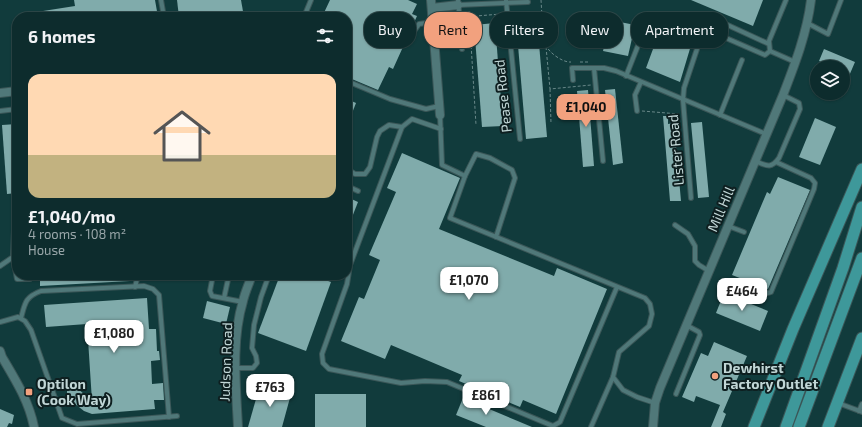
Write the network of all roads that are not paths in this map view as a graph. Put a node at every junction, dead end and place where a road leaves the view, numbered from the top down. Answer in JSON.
{"nodes":[{"id":1,"x":161,"y":0,"type":"edge"},
{"id":2,"x":311,"y":0,"type":"edge"},
{"id":3,"x":786,"y":0,"type":"edge"},
{"id":4,"x":811,"y":0,"type":"edge"},
{"id":5,"x":841,"y":0,"type":"edge"},
{"id":6,"x":506,"y":1,"type":"edge"},
{"id":7,"x":458,"y":2,"type":"edge"},
{"id":8,"x":528,"y":2,"type":"dead end"},
{"id":9,"x":432,"y":4,"type":"edge"},
{"id":10,"x":163,"y":12,"type":"edge"},
{"id":11,"x":306,"y":12,"type":"edge"},
{"id":12,"x":807,"y":22,"type":"junction"},
{"id":13,"x":424,"y":23,"type":"edge"},
{"id":14,"x":416,"y":28,"type":"edge"},
{"id":15,"x":769,"y":44,"type":"junction"},
{"id":16,"x":436,"y":48,"type":"edge"},
{"id":17,"x":637,"y":48,"type":"edge"},
{"id":18,"x":462,"y":49,"type":"dead end"},
{"id":19,"x":697,"y":49,"type":"dead end"},
{"id":20,"x":770,"y":51,"type":"junction"},
{"id":21,"x":742,"y":60,"type":"dead end"},
{"id":22,"x":796,"y":62,"type":"junction"},
{"id":23,"x":594,"y":68,"type":"junction"},
{"id":24,"x":626,"y":76,"type":"junction"},
{"id":25,"x":573,"y":80,"type":"dead end"},
{"id":26,"x":641,"y":82,"type":"junction"},
{"id":27,"x":352,"y":83,"type":"edge"},
{"id":28,"x":12,"y":92,"type":"edge"},
{"id":29,"x":0,"y":93,"type":"edge"},
{"id":30,"x":783,"y":95,"type":"junction"},
{"id":31,"x":683,"y":100,"type":"junction"},
{"id":32,"x":440,"y":106,"type":"junction"},
{"id":33,"x":12,"y":110,"type":"edge"},
{"id":34,"x":0,"y":111,"type":"edge"},
{"id":35,"x":637,"y":111,"type":"road end"},
{"id":36,"x":440,"y":115,"type":"joint"},
{"id":37,"x":720,"y":115,"type":"junction"},
{"id":38,"x":402,"y":127,"type":"junction"},
{"id":39,"x":441,"y":129,"type":"junction"},
{"id":40,"x":766,"y":134,"type":"junction"},
{"id":41,"x":520,"y":139,"type":"dead end"},
{"id":42,"x":755,"y":161,"type":"junction"},
{"id":43,"x":603,"y":162,"type":"dead end"},
{"id":44,"x":776,"y":162,"type":"junction"},
{"id":45,"x":862,"y":169,"type":"edge"},
{"id":46,"x":352,"y":172,"type":"edge"},
{"id":47,"x":465,"y":176,"type":"junction"},
{"id":48,"x":352,"y":188,"type":"edge"},
{"id":49,"x":358,"y":190,"type":"dead end"},
{"id":50,"x":691,"y":198,"type":"dead end"},
{"id":51,"x":862,"y":207,"type":"edge"},
{"id":52,"x":675,"y":225,"type":"dead end"},
{"id":53,"x":728,"y":226,"type":"junction"},
{"id":54,"x":744,"y":232,"type":"dead end"},
{"id":55,"x":496,"y":237,"type":"junction"},
{"id":56,"x":12,"y":258,"type":"edge"},
{"id":57,"x":862,"y":258,"type":"edge"},
{"id":58,"x":352,"y":259,"type":"edge"},
{"id":59,"x":0,"y":266,"type":"edge"},
{"id":60,"x":709,"y":271,"type":"junction"},
{"id":61,"x":137,"y":280,"type":"edge"},
{"id":62,"x":212,"y":280,"type":"edge"},
{"id":63,"x":228,"y":280,"type":"edge"},
{"id":64,"x":250,"y":280,"type":"edge"},
{"id":65,"x":267,"y":280,"type":"edge"},
{"id":66,"x":348,"y":280,"type":"edge"},
{"id":67,"x":135,"y":287,"type":"junction"},
{"id":68,"x":617,"y":287,"type":"junction"},
{"id":69,"x":746,"y":288,"type":"dead end"},
{"id":70,"x":224,"y":298,"type":"junction"},
{"id":71,"x":242,"y":302,"type":"junction"},
{"id":72,"x":21,"y":318,"type":"junction"},
{"id":73,"x":0,"y":322,"type":"edge"},
{"id":74,"x":686,"y":325,"type":"junction"},
{"id":75,"x":862,"y":338,"type":"edge"},
{"id":76,"x":0,"y":352,"type":"edge"},
{"id":77,"x":858,"y":360,"type":"edge"},
{"id":78,"x":236,"y":368,"type":"junction"},
{"id":79,"x":612,"y":377,"type":"junction"},
{"id":80,"x":676,"y":394,"type":"dead end"},
{"id":81,"x":654,"y":403,"type":"junction"},
{"id":82,"x":837,"y":403,"type":"junction"},
{"id":83,"x":862,"y":404,"type":"edge"},
{"id":84,"x":860,"y":412,"type":"edge"},
{"id":85,"x":169,"y":416,"type":"junction"},
{"id":86,"x":177,"y":416,"type":"dead end"},
{"id":87,"x":34,"y":427,"type":"edge"},
{"id":88,"x":238,"y":427,"type":"edge"},
{"id":89,"x":591,"y":427,"type":"edge"},
{"id":90,"x":653,"y":427,"type":"edge"},
{"id":91,"x":754,"y":427,"type":"edge"},
{"id":92,"x":786,"y":427,"type":"edge"},
{"id":93,"x":799,"y":427,"type":"edge"},
{"id":94,"x":828,"y":427,"type":"edge"}],
"edges":[{"from":1,"to":10,"type":"lane"},
{"from":2,"to":11,"type":"lane"},
{"from":3,"to":15,"type":"lane"},
{"from":4,"to":12,"type":"street","name":"Mill Hill"},
{"from":5,"to":12,"type":"lane"},
{"from":6,"to":7,"type":"lane"},
{"from":6,"to":8,"type":"lane"},
{"from":6,"to":41,"type":"lane","name":"Pease Road"},
{"from":7,"to":9,"type":"street"},
{"from":7,"to":18,"type":"lane"},
{"from":12,"to":22,"type":"street","name":"Mill Hill"},
{"from":13,"to":14,"type":"lane"},
{"from":15,"to":20,"type":"lane"},
{"from":15,"to":20,"type":"lane"},
{"from":16,"to":32,"type":"street"},
{"from":17,"to":24,"type":"lane"},
{"from":19,"to":31,"type":"lane"},
{"from":20,"to":22,"type":"lane"},
{"from":21,"to":37,"type":"lane"},
{"from":22,"to":30,"type":"street","name":"Mill Hill"},
{"from":23,"to":24,"type":"lane","name":"Lister Road"},
{"from":23,"to":25,"type":"lane","name":"Lister Road"},
{"from":23,"to":43,"type":"lane"},
{"from":24,"to":26,"type":"lane","name":"Lister Road"},
{"from":26,"to":31,"type":"lane","name":"Lister Road"},
{"from":26,"to":35,"type":"lane"},
{"from":27,"to":32,"type":"lane"},
{"from":28,"to":29,"type":"street"},
{"from":30,"to":40,"type":"street","name":"Mill Hill"},
{"from":30,"to":44,"type":"lane"},
{"from":31,"to":37,"type":"lane","name":"Lister Road"},
{"from":31,"to":50,"type":"lane","name":"Lister Road"},
{"from":32,"to":36,"type":"street"},
{"from":33,"to":34,"type":"lane"},
{"from":36,"to":39,"type":"lane"},
{"from":37,"to":40,"type":"lane","name":"Lister Road"},
{"from":38,"to":39,"type":"lane"},
{"from":38,"to":46,"type":"lane"},
{"from":38,"to":58,"type":"lane"},
{"from":39,"to":47,"type":"lane"},
{"from":40,"to":42,"type":"street","name":"Mill Hill"},
{"from":42,"to":44,"type":"lane"},
{"from":42,"to":53,"type":"street","name":"Mill Hill"},
{"from":44,"to":69,"type":"lane"},
{"from":45,"to":91,"type":"highway"},
{"from":47,"to":55,"type":"lane"},
{"from":47,"to":55,"type":"lane"},
{"from":48,"to":49,"type":"lane"},
{"from":51,"to":92,"type":"highway"},
{"from":52,"to":60,"type":"lane"},
{"from":53,"to":54,"type":"lane"},
{"from":53,"to":60,"type":"street","name":"Mill Hill"},
{"from":55,"to":68,"type":"lane"},
{"from":56,"to":59,"type":"lane"},
{"from":57,"to":93,"type":"highway"},
{"from":60,"to":74,"type":"street","name":"Mill Hill"},
{"from":61,"to":67,"type":"lane"},
{"from":62,"to":70,"type":"lane"},
{"from":63,"to":70,"type":"lane"},
{"from":64,"to":71,"type":"street","name":"Judson Road"},
{"from":65,"to":78,"type":"lane"},
{"from":66,"to":68,"type":"lane"},
{"from":67,"to":72,"type":"lane"},
{"from":67,"to":85,"type":"lane"},
{"from":68,"to":79,"type":"lane"},
{"from":70,"to":71,"type":"lane"},
{"from":71,"to":78,"type":"street","name":"Judson Road"},
{"from":72,"to":73,"type":"lane"},
{"from":72,"to":85,"type":"lane"},
{"from":74,"to":80,"type":"lane"},
{"from":74,"to":81,"type":"street","name":"Mill Hill"},
{"from":75,"to":77,"type":"highway"},
{"from":76,"to":87,"type":"street"},
{"from":77,"to":82,"type":"highway"},
{"from":78,"to":88,"type":"street","name":"Judson Road"},
{"from":79,"to":81,"type":"lane"},
{"from":79,"to":89,"type":"lane"},
{"from":81,"to":90,"type":"street","name":"Mill Hill"},
{"from":82,"to":84,"type":"lane"},
{"from":82,"to":94,"type":"highway"},
{"from":83,"to":84,"type":"lane"},
{"from":85,"to":86,"type":"lane"}]}
